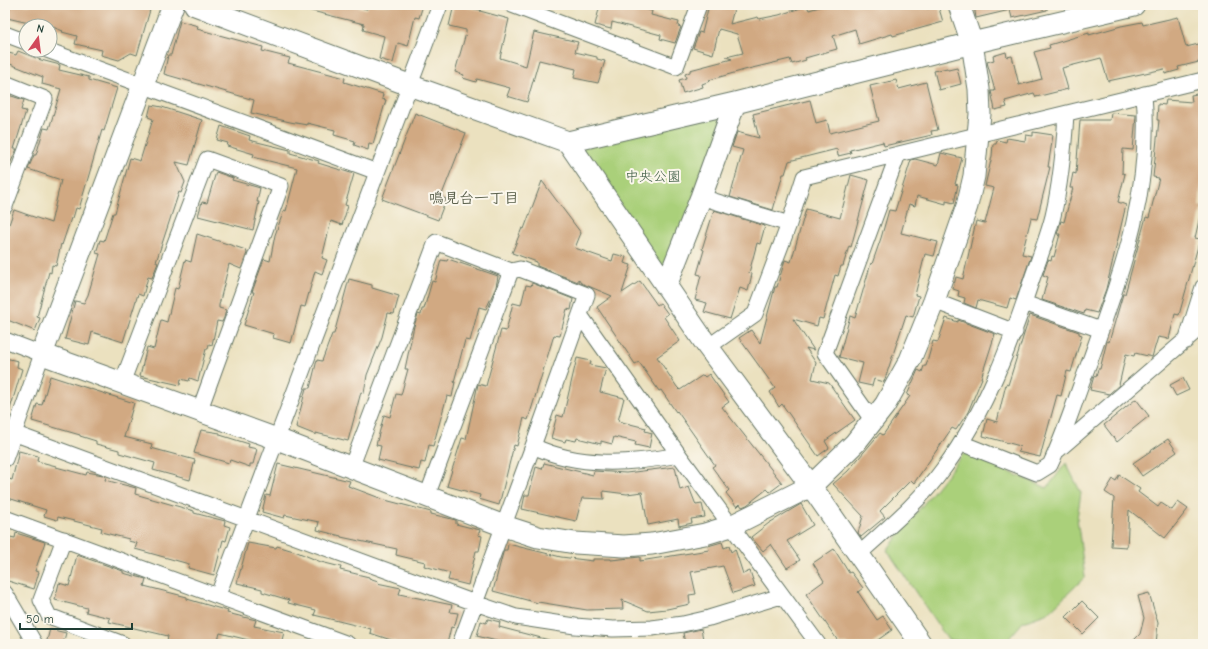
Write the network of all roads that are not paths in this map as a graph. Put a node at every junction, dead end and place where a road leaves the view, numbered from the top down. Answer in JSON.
{"nodes":[{"id":1,"x":173,"y":5,"type":"edge"},
{"id":2,"x":195,"y":5,"type":"edge"},
{"id":3,"x":440,"y":5,"type":"edge"},
{"id":4,"x":512,"y":5,"type":"edge"},
{"id":5,"x":699,"y":5,"type":"edge"},
{"id":6,"x":959,"y":5,"type":"edge"},
{"id":7,"x":1134,"y":5,"type":"edge"},
{"id":8,"x":5,"y":34,"type":"edge"},
{"id":9,"x":18,"y":39,"type":"edge"},
{"id":10,"x":972,"y":43,"type":"junction"},
{"id":11,"x":58,"y":54,"type":"edge"},
{"id":12,"x":1203,"y":80,"type":"edge"},
{"id":13,"x":5,"y":83,"type":"edge"},
{"id":14,"x":409,"y":85,"type":"junction"},
{"id":15,"x":142,"y":86,"type":"junction"},
{"id":16,"x":1144,"y":94,"type":"junction"},
{"id":17,"x":735,"y":103,"type":"junction"},
{"id":18,"x":1066,"y":114,"type":"junction"},
{"id":19,"x":979,"y":134,"type":"junction"},
{"id":20,"x":568,"y":142,"type":"junction"},
{"id":21,"x":898,"y":154,"type":"junction"},
{"id":22,"x":377,"y":172,"type":"junction"},
{"id":23,"x":701,"y":197,"type":"junction"},
{"id":24,"x":5,"y":206,"type":"edge"},
{"id":25,"x":789,"y":224,"type":"junction"},
{"id":26,"x":511,"y":271,"type":"junction"},
{"id":27,"x":666,"y":286,"type":"junction"},
{"id":28,"x":1203,"y":287,"type":"edge"},
{"id":29,"x":934,"y":301,"type":"junction"},
{"id":30,"x":1024,"y":303,"type":"junction"},
{"id":31,"x":580,"y":315,"type":"junction"},
{"id":32,"x":1203,"y":325,"type":"edge"},
{"id":33,"x":1101,"y":330,"type":"junction"},
{"id":34,"x":1015,"y":332,"type":"junction"},
{"id":35,"x":5,"y":340,"type":"edge"},
{"id":36,"x":1186,"y":340,"type":"junction"},
{"id":37,"x":708,"y":347,"type":"junction"},
{"id":38,"x":42,"y":354,"type":"junction"},
{"id":39,"x":122,"y":383,"type":"junction"},
{"id":40,"x":199,"y":412,"type":"junction"},
{"id":41,"x":873,"y":421,"type":"junction"},
{"id":42,"x":10,"y":432,"type":"edge"},
{"id":43,"x":277,"y":439,"type":"junction"},
{"id":44,"x":961,"y":443,"type":"junction"},
{"id":45,"x":534,"y":446,"type":"junction"},
{"id":46,"x":1056,"y":451,"type":"junction"},
{"id":47,"x":679,"y":455,"type":"junction"},
{"id":48,"x":5,"y":459,"type":"edge"},
{"id":49,"x":351,"y":468,"type":"junction"},
{"id":50,"x":811,"y":486,"type":"junction"},
{"id":51,"x":427,"y":496,"type":"junction"},
{"id":52,"x":5,"y":518,"type":"edge"},
{"id":53,"x":247,"y":519,"type":"junction"},
{"id":54,"x":504,"y":526,"type":"junction"},
{"id":55,"x":732,"y":526,"type":"junction"},
{"id":56,"x":64,"y":539,"type":"junction"},
{"id":57,"x":859,"y":554,"type":"junction"},
{"id":58,"x":5,"y":593,"type":"edge"},
{"id":59,"x":218,"y":595,"type":"junction"},
{"id":60,"x":781,"y":596,"type":"junction"},
{"id":61,"x":475,"y":603,"type":"junction"},
{"id":62,"x":35,"y":644,"type":"edge"},
{"id":63,"x":124,"y":644,"type":"edge"},
{"id":64,"x":348,"y":644,"type":"edge"},
{"id":65,"x":460,"y":644,"type":"edge"},
{"id":66,"x":818,"y":644,"type":"edge"},
{"id":67,"x":921,"y":644,"type":"edge"}],
"edges":[{"from":1,"to":15,"type":"street"},
{"from":2,"to":14,"type":"street"},
{"from":3,"to":14,"type":"street"},
{"from":4,"to":5,"type":"street"},
{"from":6,"to":10,"type":"street"},
{"from":7,"to":10,"type":"street"},
{"from":8,"to":9,"type":"street"},
{"from":10,"to":17,"type":"street"},
{"from":10,"to":19,"type":"street"},
{"from":11,"to":15,"type":"street"},
{"from":12,"to":16,"type":"street"},
{"from":13,"to":24,"type":"street"},
{"from":14,"to":20,"type":"street"},
{"from":14,"to":22,"type":"street"},
{"from":15,"to":22,"type":"street"},
{"from":15,"to":38,"type":"street"},
{"from":16,"to":18,"type":"street"},
{"from":16,"to":33,"type":"street"},
{"from":17,"to":20,"type":"street"},
{"from":17,"to":23,"type":"street"},
{"from":18,"to":19,"type":"street"},
{"from":18,"to":30,"type":"street"},
{"from":19,"to":21,"type":"street"},
{"from":19,"to":29,"type":"street"},
{"from":20,"to":27,"type":"street"},
{"from":21,"to":25,"type":"street"},
{"from":21,"to":41,"type":"street"},
{"from":22,"to":43,"type":"street"},
{"from":23,"to":25,"type":"street"},
{"from":23,"to":27,"type":"street"},
{"from":25,"to":37,"type":"street"},
{"from":26,"to":31,"type":"street"},
{"from":26,"to":49,"type":"street"},
{"from":26,"to":51,"type":"street"},
{"from":27,"to":37,"type":"street"},
{"from":28,"to":36,"type":"street"},
{"from":29,"to":34,"type":"street"},
{"from":29,"to":41,"type":"street"},
{"from":30,"to":33,"type":"street"},
{"from":30,"to":34,"type":"street"},
{"from":31,"to":45,"type":"street"},
{"from":31,"to":47,"type":"street"},
{"from":32,"to":36,"type":"street"},
{"from":33,"to":46,"type":"street"},
{"from":34,"to":44,"type":"street"},
{"from":35,"to":38,"type":"street"},
{"from":36,"to":46,"type":"street"},
{"from":37,"to":50,"type":"street"},
{"from":38,"to":39,"type":"street"},
{"from":38,"to":42,"type":"street"},
{"from":39,"to":40,"type":"street"},
{"from":39,"to":40,"type":"street"},
{"from":40,"to":43,"type":"street"},
{"from":41,"to":50,"type":"street"},
{"from":42,"to":48,"type":"street"},
{"from":42,"to":53,"type":"street"},
{"from":43,"to":49,"type":"street"},
{"from":43,"to":53,"type":"street"},
{"from":44,"to":46,"type":"street"},
{"from":44,"to":57,"type":"street"},
{"from":45,"to":47,"type":"street"},
{"from":45,"to":54,"type":"street"},
{"from":47,"to":55,"type":"street"},
{"from":49,"to":51,"type":"street"},
{"from":50,"to":55,"type":"street"},
{"from":50,"to":57,"type":"street"},
{"from":51,"to":54,"type":"street"},
{"from":52,"to":56,"type":"street"},
{"from":53,"to":59,"type":"street"},
{"from":53,"to":61,"type":"street"},
{"from":54,"to":55,"type":"street"},
{"from":54,"to":61,"type":"street"},
{"from":55,"to":60,"type":"street"},
{"from":56,"to":59,"type":"street"},
{"from":56,"to":63,"type":"street"},
{"from":57,"to":67,"type":"street"},
{"from":58,"to":62,"type":"street"},
{"from":59,"to":64,"type":"street"},
{"from":60,"to":61,"type":"street"},
{"from":60,"to":66,"type":"street"},
{"from":61,"to":65,"type":"street"}]}
